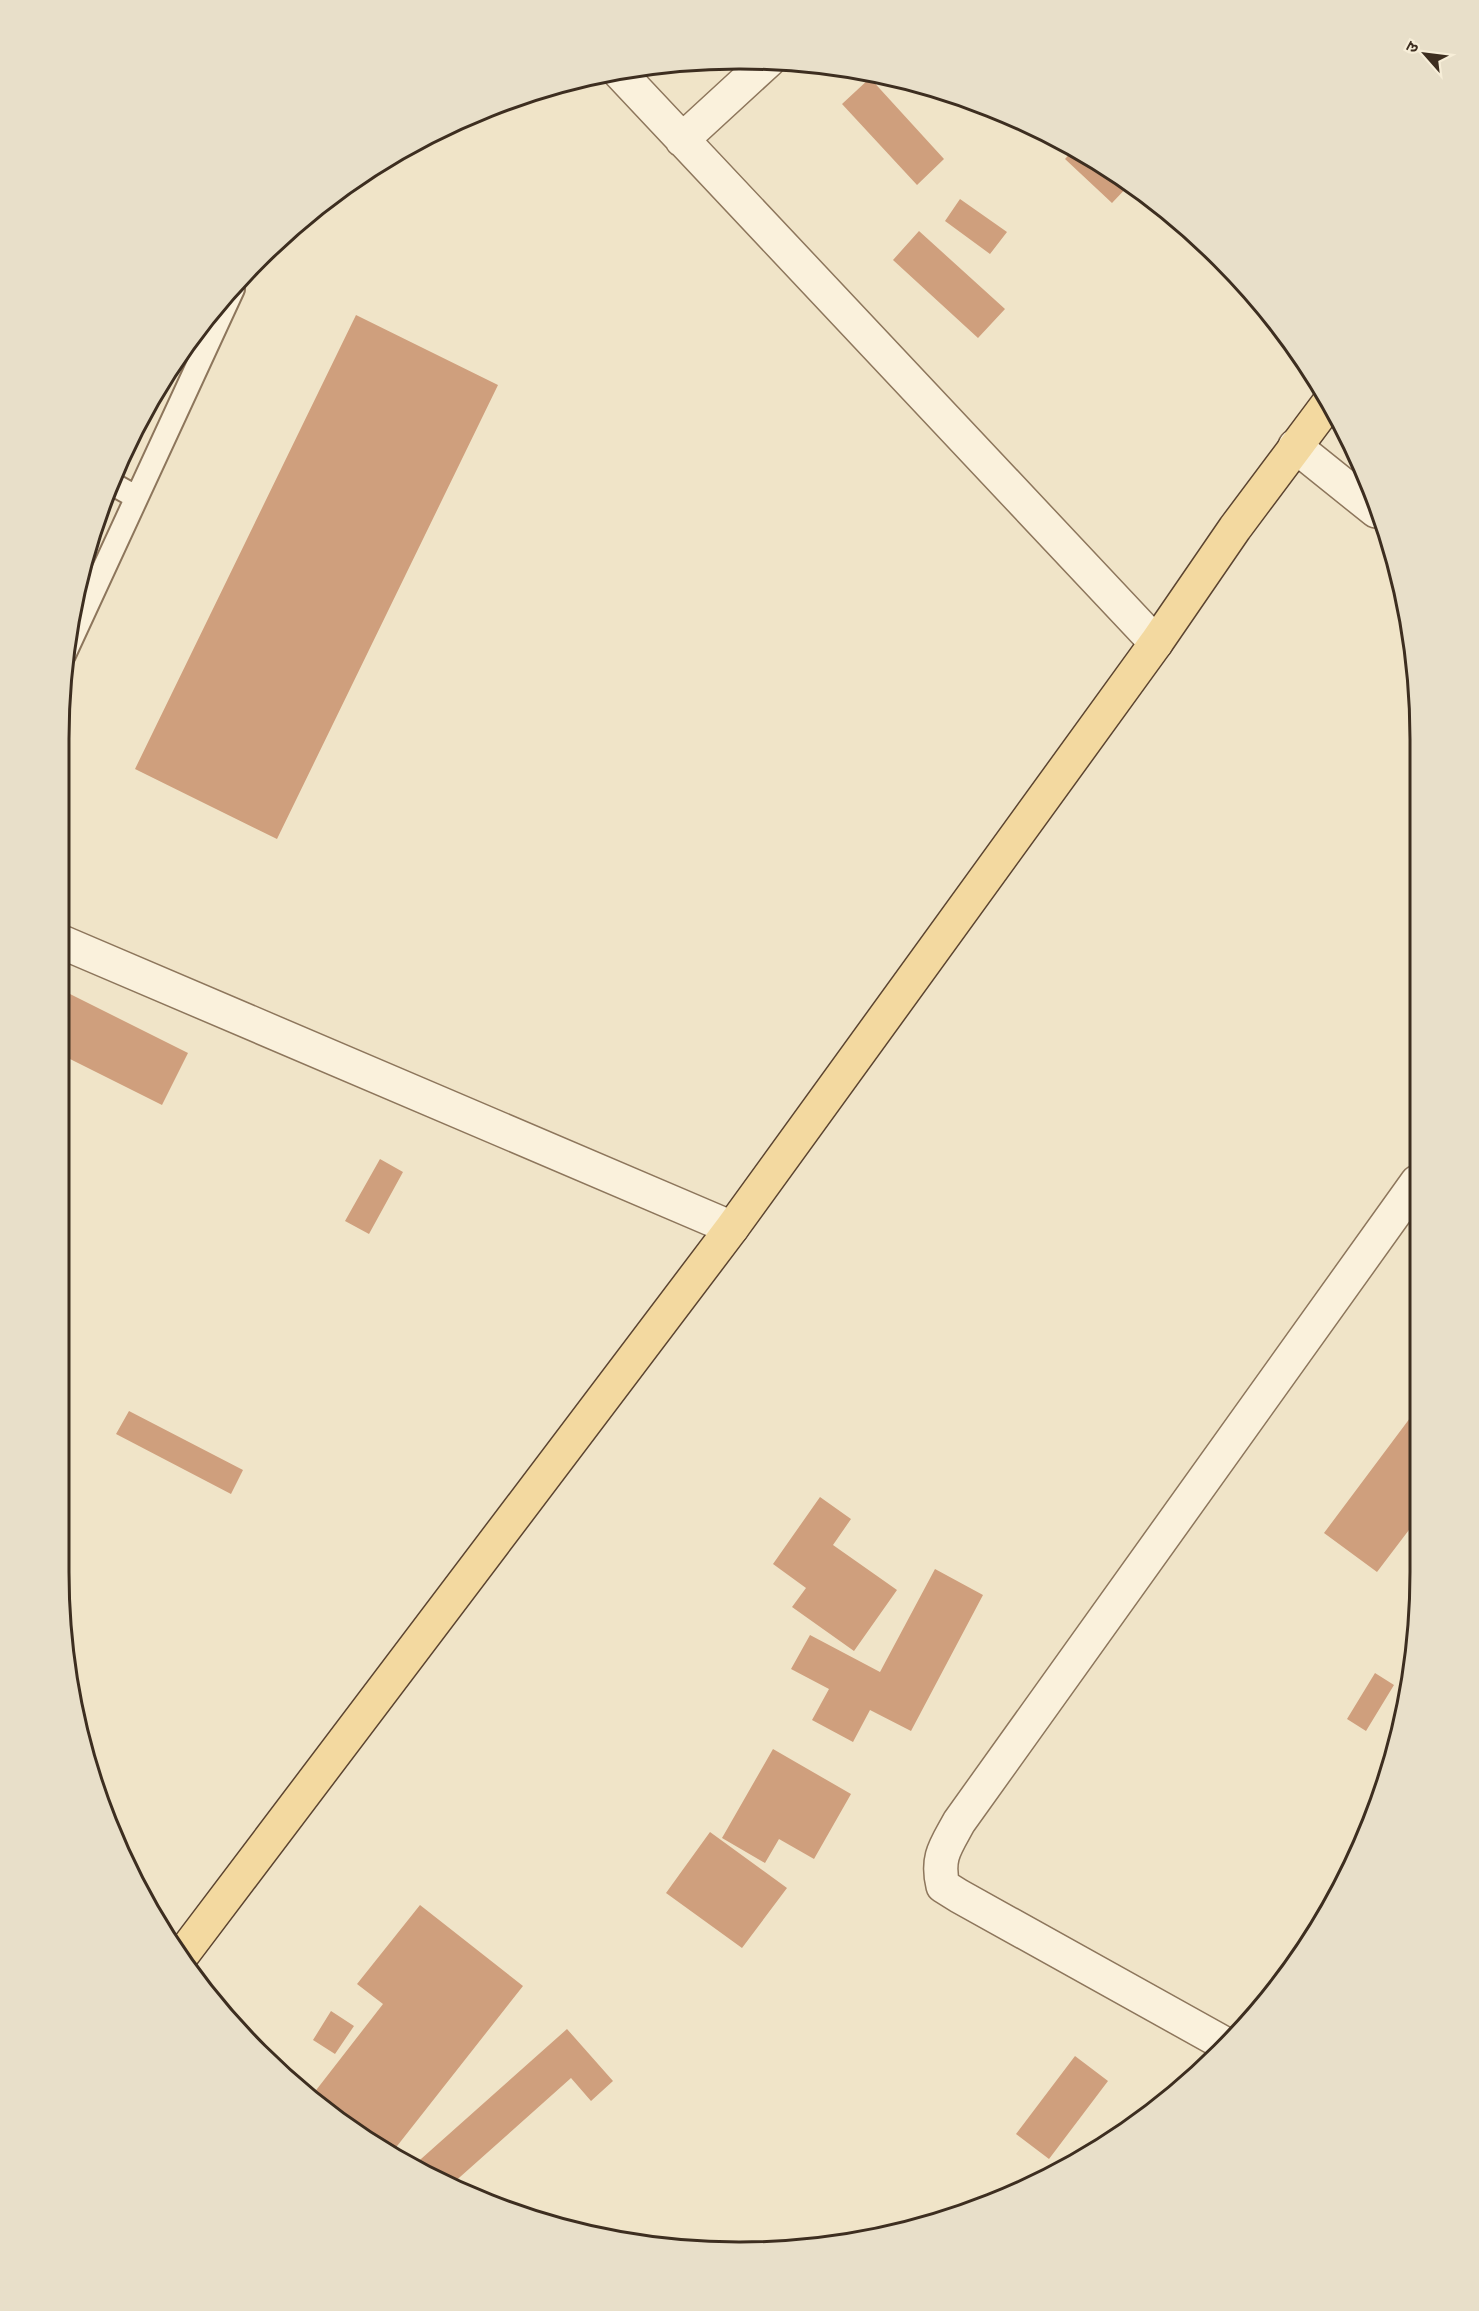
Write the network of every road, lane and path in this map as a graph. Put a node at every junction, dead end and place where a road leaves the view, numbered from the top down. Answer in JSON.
{"nodes":[{"id":1,"x":759,"y":69,"type":"edge"},
{"id":2,"x":626,"y":79,"type":"edge"},
{"id":3,"x":681,"y":140,"type":"junction"},
{"id":4,"x":221,"y":314,"type":"edge"},
{"id":5,"x":1323,"y":410,"type":"edge"},
{"id":6,"x":1295,"y":446,"type":"junction"},
{"id":7,"x":119,"y":487,"type":"edge"},
{"id":8,"x":136,"y":497,"type":"junction"},
{"id":9,"x":1366,"y":503,"type":"edge"},
{"id":10,"x":80,"y":619,"type":"edge"},
{"id":11,"x":1156,"y":643,"type":"junction"},
{"id":12,"x":69,"y":945,"type":"edge"},
{"id":13,"x":1410,"y":1192,"type":"edge"},
{"id":14,"x":732,"y":1228,"type":"junction"},
{"id":15,"x":186,"y":1950,"type":"edge"},
{"id":16,"x":1219,"y":2041,"type":"edge"}],
"edges":[{"from":1,"to":3,"type":"street"},
{"from":2,"to":3,"type":"street"},
{"from":3,"to":11,"type":"street"},
{"from":4,"to":8,"type":"lane"},
{"from":5,"to":6,"type":"main road"},
{"from":6,"to":9,"type":"street"},
{"from":6,"to":11,"type":"main road"},
{"from":7,"to":8,"type":"lane"},
{"from":8,"to":10,"type":"lane"},
{"from":11,"to":14,"type":"main road"},
{"from":12,"to":14,"type":"street"},
{"from":13,"to":16,"type":"street"},
{"from":14,"to":15,"type":"main road"}]}
